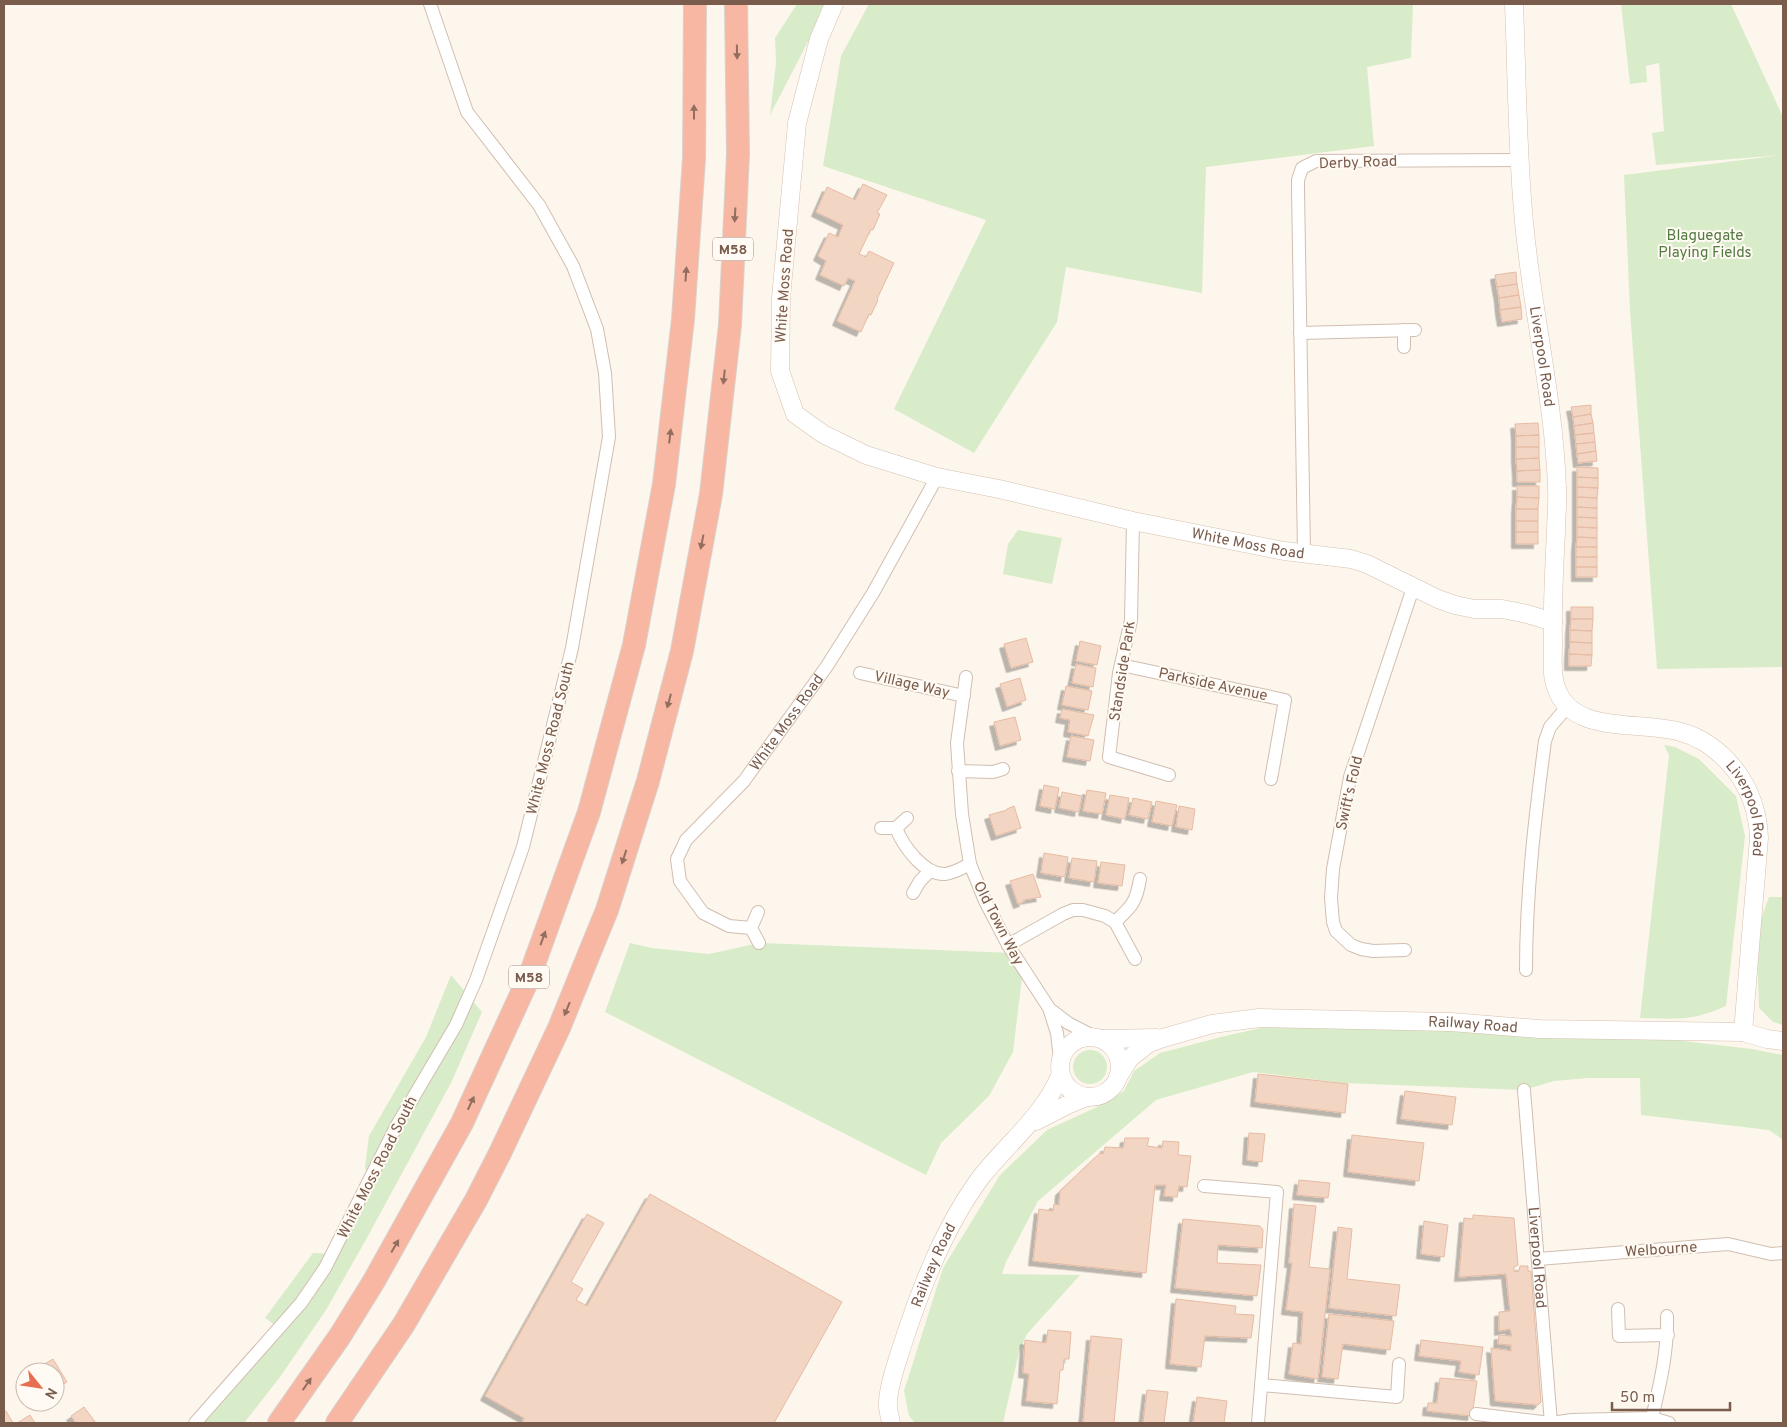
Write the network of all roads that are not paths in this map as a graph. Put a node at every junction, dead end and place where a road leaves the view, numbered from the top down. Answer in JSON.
{"nodes":[{"id":1,"x":694,"y":4,"type":"edge"},
{"id":2,"x":736,"y":4,"type":"edge"},
{"id":3,"x":834,"y":4,"type":"edge"},
{"id":4,"x":1514,"y":4,"type":"edge"},
{"id":5,"x":430,"y":6,"type":"edge"},
{"id":6,"x":1520,"y":160,"type":"junction"},
{"id":7,"x":1300,"y":333,"type":"junction"},
{"id":8,"x":1404,"y":347,"type":"dead end"},
{"id":9,"x":938,"y":477,"type":"junction"},
{"id":10,"x":1133,"y":521,"type":"junction"},
{"id":11,"x":1304,"y":552,"type":"junction"},
{"id":12,"x":1413,"y":588,"type":"junction"},
{"id":13,"x":1553,"y":622,"type":"junction"},
{"id":14,"x":1121,"y":665,"type":"junction"},
{"id":15,"x":860,"y":673,"type":"dead end"},
{"id":16,"x":966,"y":677,"type":"dead end"},
{"id":17,"x":964,"y":696,"type":"junction"},
{"id":18,"x":1567,"y":707,"type":"junction"},
{"id":19,"x":1004,"y":769,"type":"dead end"},
{"id":20,"x":958,"y":771,"type":"junction"},
{"id":21,"x":1169,"y":775,"type":"dead end"},
{"id":22,"x":1271,"y":780,"type":"dead end"},
{"id":23,"x":907,"y":818,"type":"dead end"},
{"id":24,"x":881,"y":828,"type":"dead end"},
{"id":25,"x":896,"y":828,"type":"junction"},
{"id":26,"x":970,"y":864,"type":"junction"},
{"id":27,"x":930,"y":871,"type":"junction"},
{"id":28,"x":1140,"y":879,"type":"dead end"},
{"id":29,"x":913,"y":893,"type":"dead end"},
{"id":30,"x":758,"y":912,"type":"dead end"},
{"id":31,"x":1115,"y":922,"type":"junction"},
{"id":32,"x":751,"y":928,"type":"junction"},
{"id":33,"x":759,"y":943,"type":"dead end"},
{"id":34,"x":1008,"y":945,"type":"junction"},
{"id":35,"x":1406,"y":950,"type":"dead end"},
{"id":36,"x":1136,"y":959,"type":"dead end"},
{"id":37,"x":1526,"y":970,"type":"dead end"},
{"id":38,"x":1049,"y":1008,"type":"junction"},
{"id":39,"x":1742,"y":1032,"type":"junction"},
{"id":40,"x":1098,"y":1038,"type":"junction"},
{"id":41,"x":1163,"y":1038,"type":"junction"},
{"id":42,"x":1783,"y":1041,"type":"edge"},
{"id":43,"x":1060,"y":1067,"type":"junction"},
{"id":44,"x":1118,"y":1076,"type":"junction"},
{"id":45,"x":1524,"y":1090,"type":"dead end"},
{"id":46,"x":1087,"y":1097,"type":"junction"},
{"id":47,"x":1026,"y":1127,"type":"junction"},
{"id":48,"x":1204,"y":1186,"type":"dead end"},
{"id":49,"x":1783,"y":1253,"type":"edge"},
{"id":50,"x":1538,"y":1259,"type":"junction"},
{"id":51,"x":1618,"y":1308,"type":"dead end"},
{"id":52,"x":1668,"y":1316,"type":"dead end"},
{"id":53,"x":1668,"y":1335,"type":"junction"},
{"id":54,"x":1399,"y":1364,"type":"dead end"},
{"id":55,"x":1261,"y":1385,"type":"junction"},
{"id":56,"x":1476,"y":1414,"type":"dead end"},
{"id":57,"x":1652,"y":1418,"type":"junction"},
{"id":58,"x":195,"y":1423,"type":"edge"},
{"id":59,"x":279,"y":1423,"type":"edge"},
{"id":60,"x":337,"y":1423,"type":"edge"},
{"id":61,"x":891,"y":1423,"type":"edge"},
{"id":62,"x":1258,"y":1423,"type":"edge"},
{"id":63,"x":1551,"y":1423,"type":"edge"},
{"id":64,"x":1669,"y":1423,"type":"edge"}],
"edges":[{"from":59,"to":1,"type":"highway","number":"M58","one_way":true},
{"from":2,"to":60,"type":"highway","number":"M58","one_way":true},
{"from":3,"to":9,"type":"main road","name":"White Moss Road"},
{"from":4,"to":6,"type":"main road","name":"Liverpool Road"},
{"from":5,"to":58,"type":"street","name":"White Moss Road South"},
{"from":6,"to":7,"type":"street","name":"Derby Road"},
{"from":6,"to":13,"type":"main road","name":"Liverpool Road"},
{"from":7,"to":8,"type":"street"},
{"from":7,"to":11,"type":"street","name":"Derby Road"},
{"from":9,"to":10,"type":"main road","name":"White Moss Road"},
{"from":9,"to":32,"type":"street","name":"White Moss Road"},
{"from":10,"to":11,"type":"main road","name":"White Moss Road"},
{"from":10,"to":14,"type":"street","name":"Standside Park"},
{"from":11,"to":12,"type":"main road","name":"White Moss Road"},
{"from":12,"to":13,"type":"main road","name":"White Moss Road"},
{"from":12,"to":35,"type":"street","name":"Swift's Fold"},
{"from":13,"to":18,"type":"main road","name":"Liverpool Road"},
{"from":14,"to":21,"type":"street","name":"Standside Park"},
{"from":14,"to":22,"type":"street","name":"Parkside Avenue"},
{"from":15,"to":17,"type":"street","name":"Village Way"},
{"from":16,"to":17,"type":"street","name":"Old Town Way"},
{"from":17,"to":20,"type":"street","name":"Old Town Way"},
{"from":18,"to":37,"type":"street"},
{"from":18,"to":39,"type":"main road","name":"Liverpool Road"},
{"from":19,"to":20,"type":"street"},
{"from":20,"to":26,"type":"street","name":"Old Town Way"},
{"from":23,"to":25,"type":"street"},
{"from":24,"to":25,"type":"street"},
{"from":25,"to":27,"type":"street"},
{"from":26,"to":27,"type":"street"},
{"from":26,"to":34,"type":"street","name":"Old Town Way"},
{"from":27,"to":29,"type":"street"},
{"from":28,"to":31,"type":"street"},
{"from":30,"to":32,"type":"street"},
{"from":31,"to":34,"type":"street"},
{"from":31,"to":36,"type":"street"},
{"from":32,"to":33,"type":"street"},
{"from":34,"to":38,"type":"street","name":"Old Town Way"},
{"from":38,"to":40,"type":"street","name":"Old Town Way"},
{"from":38,"to":43,"type":"street","name":"Old Town Way"},
{"from":39,"to":41,"type":"main road","name":"Railway Road"},
{"from":39,"to":42,"type":"main road","name":"Railway Road"},
{"from":40,"to":41,"type":"main road","name":"Railway Road"},
{"from":40,"to":43,"type":"main road"},
{"from":40,"to":44,"type":"main road"},
{"from":41,"to":44,"type":"main road","name":"Railway Road"},
{"from":43,"to":46,"type":"main road"},
{"from":43,"to":47,"type":"main road","name":"Railway Road"},
{"from":44,"to":46,"type":"main road"},
{"from":45,"to":50,"type":"street","name":"Liverpool Road"},
{"from":46,"to":47,"type":"main road","name":"Railway Road"},
{"from":47,"to":61,"type":"main road","name":"Railway Road"},
{"from":48,"to":55,"type":"street"},
{"from":49,"to":50,"type":"street","name":"Welbourne"},
{"from":50,"to":63,"type":"street","name":"Liverpool Road"},
{"from":51,"to":53,"type":"street"},
{"from":52,"to":53,"type":"street"},
{"from":53,"to":57,"type":"street"},
{"from":54,"to":55,"type":"street"},
{"from":55,"to":62,"type":"street"},
{"from":56,"to":63,"type":"street"},
{"from":57,"to":63,"type":"street"},
{"from":57,"to":64,"type":"street"}]}
